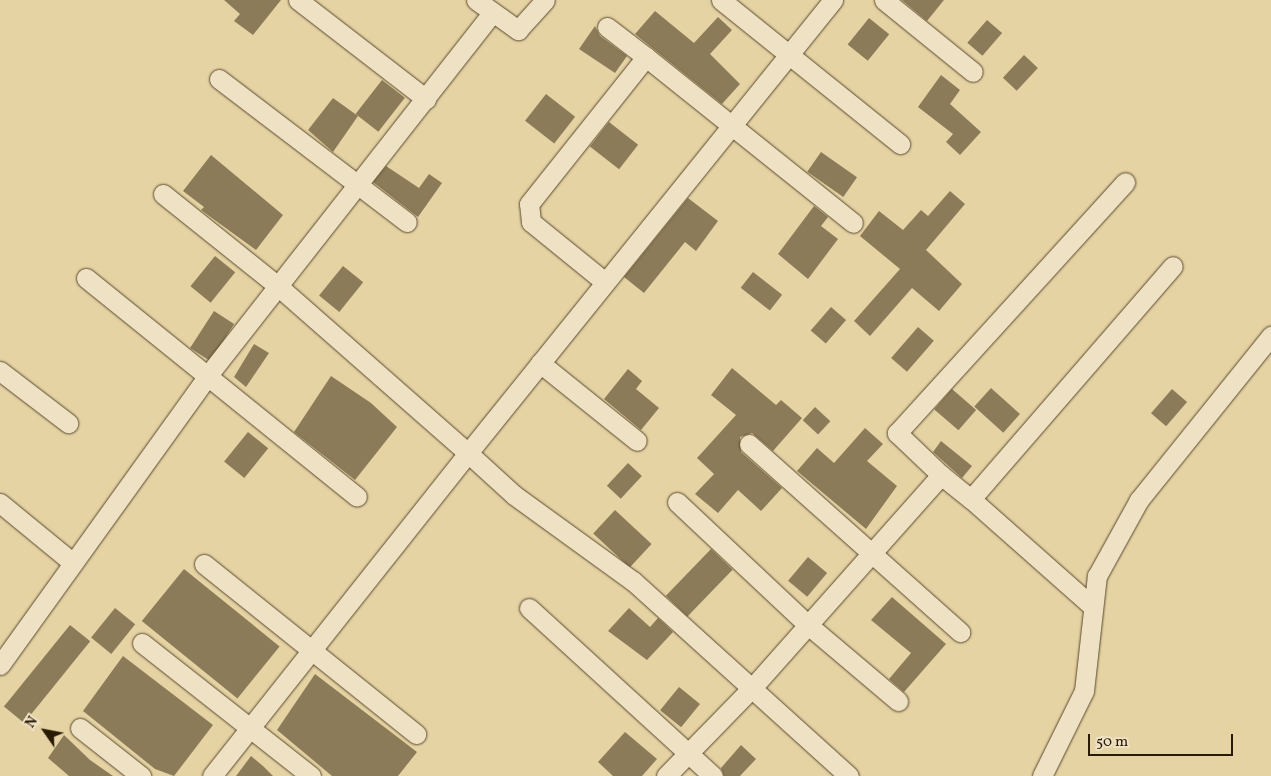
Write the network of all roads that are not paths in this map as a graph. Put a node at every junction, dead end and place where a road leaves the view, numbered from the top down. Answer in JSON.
{"nodes":[{"id":1,"x":298,"y":0,"type":"edge"},
{"id":2,"x":476,"y":0,"type":"edge"},
{"id":3,"x":545,"y":0,"type":"edge"},
{"id":4,"x":721,"y":0,"type":"edge"},
{"id":5,"x":833,"y":0,"type":"edge"},
{"id":6,"x":884,"y":0,"type":"edge"},
{"id":7,"x":491,"y":14,"type":"junction"},
{"id":8,"x":607,"y":27,"type":"dead end"},
{"id":9,"x":786,"y":56,"type":"junction"},
{"id":10,"x":646,"y":57,"type":"junction"},
{"id":11,"x":973,"y":72,"type":"dead end"},
{"id":12,"x":219,"y":79,"type":"dead end"},
{"id":13,"x":426,"y":99,"type":"junction"},
{"id":14,"x":729,"y":125,"type":"junction"},
{"id":15,"x":900,"y":144,"type":"dead end"},
{"id":16,"x":1125,"y":182,"type":"dead end"},
{"id":17,"x":358,"y":186,"type":"junction"},
{"id":18,"x":163,"y":194,"type":"dead end"},
{"id":19,"x":407,"y":222,"type":"dead end"},
{"id":20,"x":852,"y":223,"type":"dead end"},
{"id":21,"x":1173,"y":266,"type":"dead end"},
{"id":22,"x":86,"y":278,"type":"dead end"},
{"id":23,"x":605,"y":282,"type":"junction"},
{"id":24,"x":279,"y":287,"type":"junction"},
{"id":25,"x":1271,"y":336,"type":"edge"},
{"id":26,"x":540,"y":363,"type":"junction"},
{"id":27,"x":0,"y":372,"type":"edge"},
{"id":28,"x":209,"y":374,"type":"junction"},
{"id":29,"x":68,"y":423,"type":"dead end"},
{"id":30,"x":636,"y":441,"type":"dead end"},
{"id":31,"x":750,"y":444,"type":"dead end"},
{"id":32,"x":468,"y":453,"type":"junction"},
{"id":33,"x":941,"y":475,"type":"junction"},
{"id":34,"x":357,"y":497,"type":"dead end"},
{"id":35,"x":971,"y":499,"type":"junction"},
{"id":36,"x":678,"y":502,"type":"dead end"},
{"id":37,"x":0,"y":504,"type":"edge"},
{"id":38,"x":871,"y":554,"type":"junction"},
{"id":39,"x":74,"y":563,"type":"junction"},
{"id":40,"x":204,"y":564,"type":"dead end"},
{"id":41,"x":1093,"y":607,"type":"junction"},
{"id":42,"x":529,"y":608,"type":"dead end"},
{"id":43,"x":808,"y":625,"type":"junction"},
{"id":44,"x":960,"y":632,"type":"dead end"},
{"id":45,"x":142,"y":643,"type":"dead end"},
{"id":46,"x":310,"y":648,"type":"junction"},
{"id":47,"x":0,"y":665,"type":"edge"},
{"id":48,"x":752,"y":688,"type":"junction"},
{"id":49,"x":898,"y":701,"type":"dead end"},
{"id":50,"x":249,"y":727,"type":"junction"},
{"id":51,"x":80,"y":728,"type":"dead end"},
{"id":52,"x":416,"y":734,"type":"dead end"},
{"id":53,"x":688,"y":753,"type":"junction"},
{"id":54,"x":141,"y":776,"type":"edge"},
{"id":55,"x":212,"y":776,"type":"edge"},
{"id":56,"x":311,"y":776,"type":"edge"},
{"id":57,"x":666,"y":776,"type":"edge"},
{"id":58,"x":712,"y":776,"type":"edge"},
{"id":59,"x":849,"y":776,"type":"edge"},
{"id":60,"x":1042,"y":776,"type":"edge"}],
"edges":[{"from":1,"to":13,"type":"street"},
{"from":2,"to":7,"type":"street"},
{"from":3,"to":7,"type":"street"},
{"from":4,"to":9,"type":"street"},
{"from":5,"to":9,"type":"street"},
{"from":6,"to":11,"type":"street"},
{"from":7,"to":13,"type":"street"},
{"from":8,"to":10,"type":"street"},
{"from":9,"to":14,"type":"street"},
{"from":9,"to":15,"type":"street"},
{"from":10,"to":14,"type":"street"},
{"from":10,"to":23,"type":"street"},
{"from":12,"to":17,"type":"street"},
{"from":13,"to":17,"type":"street"},
{"from":14,"to":20,"type":"street"},
{"from":14,"to":23,"type":"street"},
{"from":16,"to":33,"type":"street"},
{"from":17,"to":19,"type":"street"},
{"from":17,"to":24,"type":"street"},
{"from":18,"to":24,"type":"street"},
{"from":21,"to":35,"type":"street"},
{"from":22,"to":28,"type":"street"},
{"from":23,"to":26,"type":"street"},
{"from":24,"to":28,"type":"street"},
{"from":24,"to":32,"type":"street"},
{"from":25,"to":41,"type":"street"},
{"from":26,"to":30,"type":"street"},
{"from":26,"to":32,"type":"street"},
{"from":27,"to":29,"type":"street"},
{"from":28,"to":34,"type":"street"},
{"from":28,"to":39,"type":"street"},
{"from":31,"to":38,"type":"street"},
{"from":32,"to":46,"type":"street"},
{"from":32,"to":48,"type":"street"},
{"from":33,"to":35,"type":"street"},
{"from":33,"to":38,"type":"street"},
{"from":35,"to":41,"type":"street"},
{"from":36,"to":43,"type":"street"},
{"from":37,"to":39,"type":"street"},
{"from":38,"to":43,"type":"street"},
{"from":38,"to":44,"type":"street"},
{"from":39,"to":47,"type":"street"},
{"from":40,"to":46,"type":"street"},
{"from":41,"to":60,"type":"street"},
{"from":42,"to":53,"type":"street"},
{"from":43,"to":48,"type":"street"},
{"from":43,"to":49,"type":"street"},
{"from":45,"to":50,"type":"street"},
{"from":46,"to":50,"type":"street"},
{"from":46,"to":52,"type":"street"},
{"from":48,"to":53,"type":"street"},
{"from":48,"to":59,"type":"street"},
{"from":50,"to":55,"type":"street"},
{"from":50,"to":56,"type":"street"},
{"from":51,"to":54,"type":"street"},
{"from":53,"to":57,"type":"street"},
{"from":53,"to":58,"type":"street"}]}
